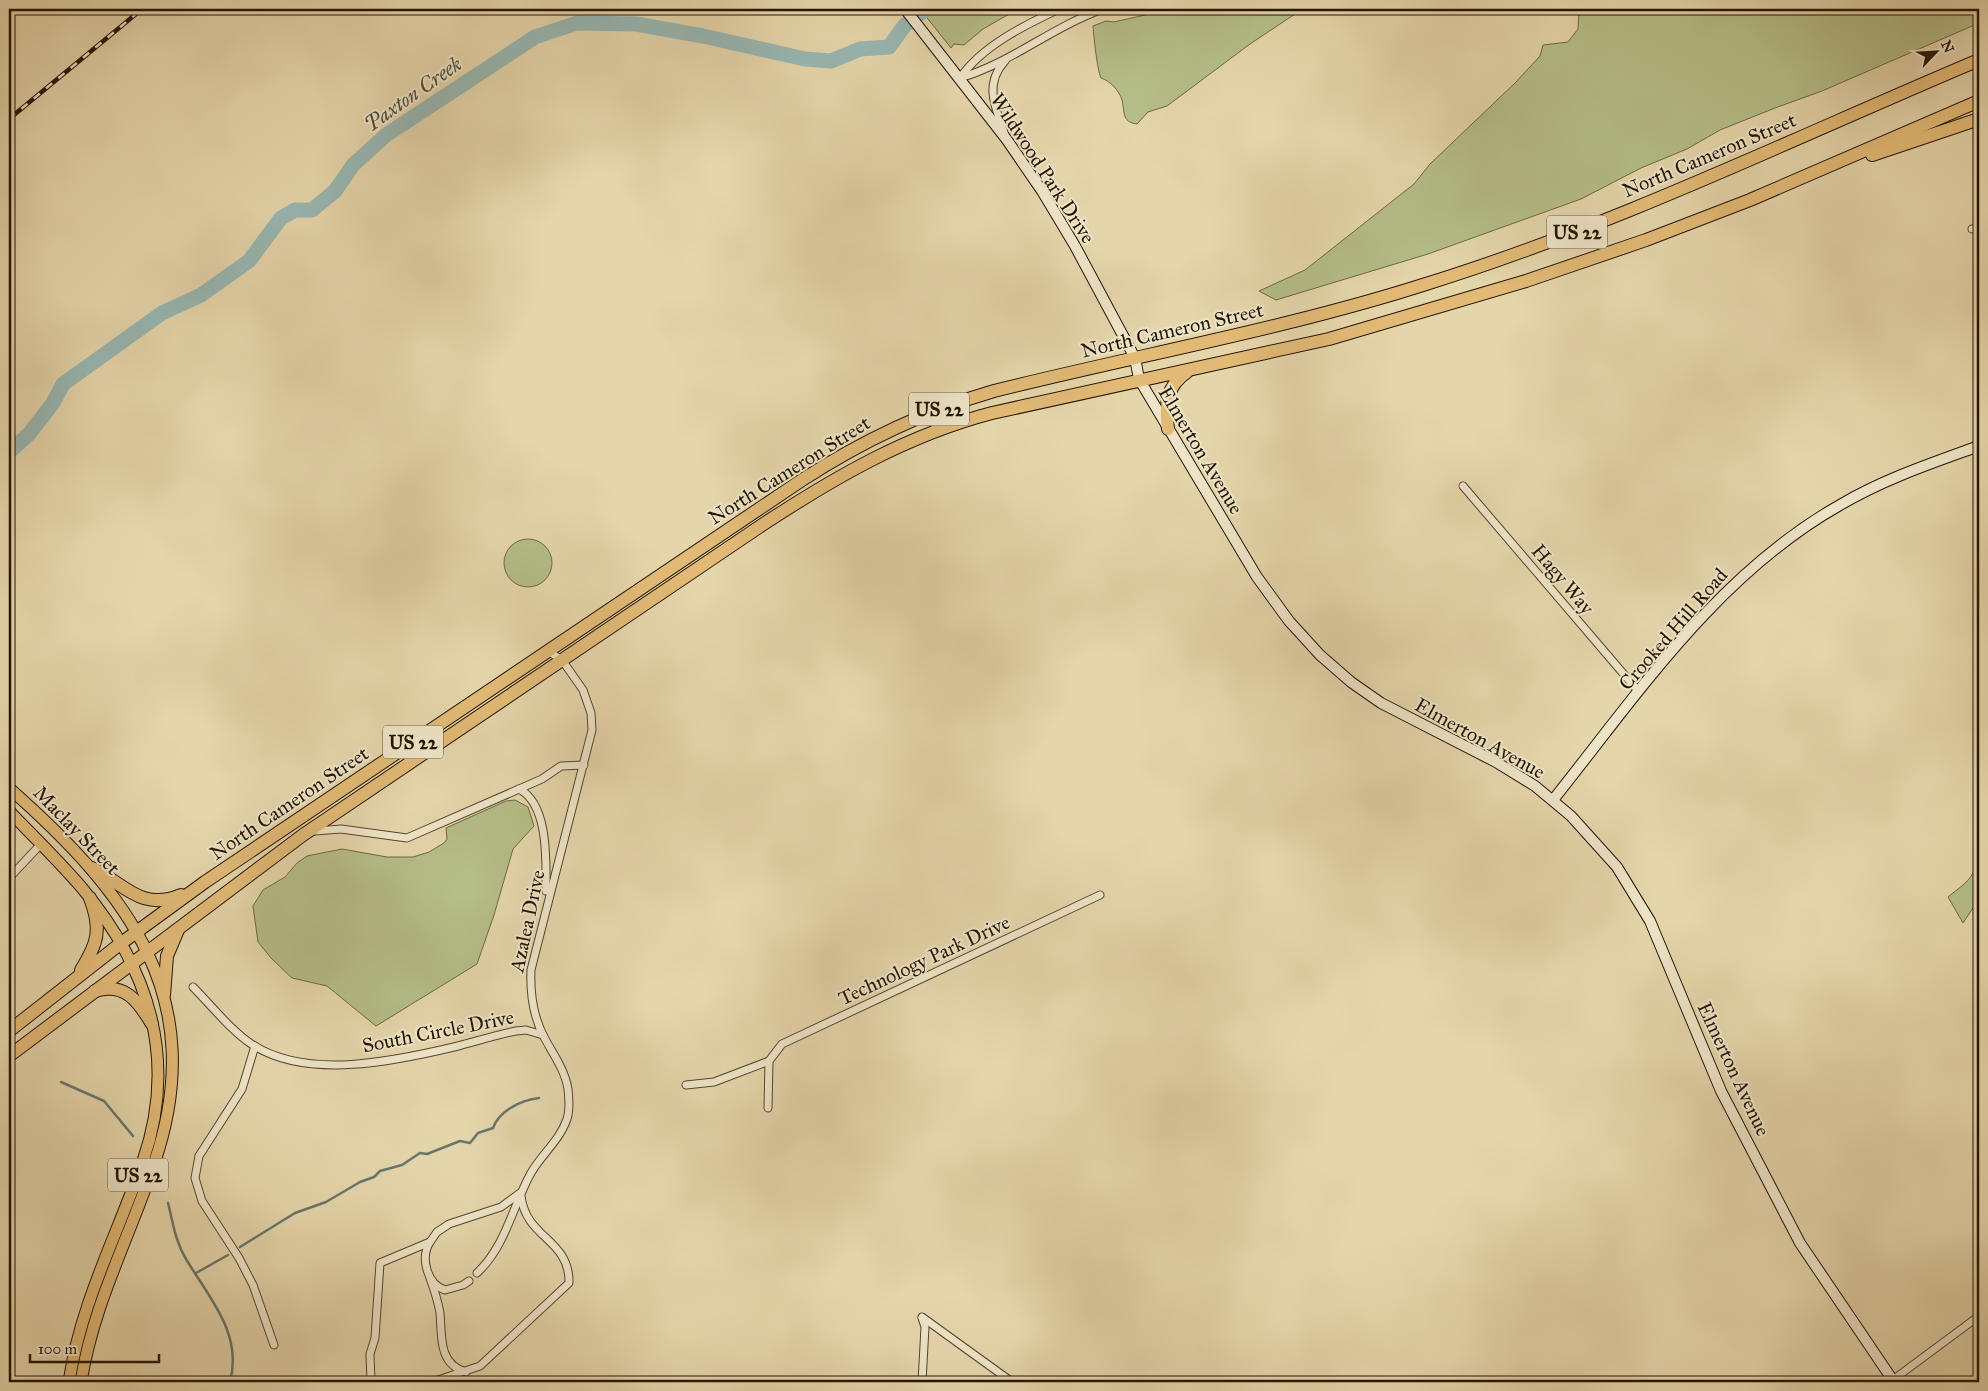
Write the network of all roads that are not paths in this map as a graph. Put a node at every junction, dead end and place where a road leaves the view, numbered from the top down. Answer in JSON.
{"nodes":[{"id":1,"x":906,"y":9,"type":"edge"},
{"id":2,"x":1059,"y":9,"type":"edge"},
{"id":3,"x":1103,"y":9,"type":"edge"},
{"id":4,"x":1007,"y":58,"type":"junction"},
{"id":5,"x":1979,"y":60,"type":"edge"},
{"id":6,"x":960,"y":78,"type":"junction"},
{"id":7,"x":1979,"y":101,"type":"edge"},
{"id":8,"x":1979,"y":119,"type":"edge"},
{"id":9,"x":1007,"y":140,"type":"junction"},
{"id":10,"x":1794,"y":182,"type":"junction"},
{"id":11,"x":1135,"y":358,"type":"junction"},
{"id":12,"x":1189,"y":371,"type":"junction"},
{"id":13,"x":1139,"y":379,"type":"junction"},
{"id":14,"x":1168,"y":428,"type":"junction"},
{"id":15,"x":1979,"y":446,"type":"edge"},
{"id":16,"x":1464,"y":486,"type":"dead end"},
{"id":17,"x":559,"y":644,"type":"junction"},
{"id":18,"x":548,"y":651,"type":"junction"},
{"id":19,"x":562,"y":660,"type":"junction"},
{"id":20,"x":1639,"y":692,"type":"junction"},
{"id":21,"x":584,"y":764,"type":"junction"},
{"id":22,"x":9,"y":788,"type":"edge"},
{"id":23,"x":519,"y":789,"type":"junction"},
{"id":24,"x":1553,"y":800,"type":"junction"},
{"id":25,"x":9,"y":811,"type":"edge"},
{"id":26,"x":303,"y":836,"type":"junction"},
{"id":27,"x":41,"y":844,"type":"junction"},
{"id":28,"x":92,"y":868,"type":"junction"},
{"id":29,"x":9,"y":878,"type":"edge"},
{"id":30,"x":190,"y":892,"type":"junction"},
{"id":31,"x":1100,"y":895,"type":"dead end"},
{"id":32,"x":90,"y":898,"type":"junction"},
{"id":33,"x":546,"y":902,"type":"junction"},
{"id":34,"x":180,"y":925,"type":"junction"},
{"id":35,"x":136,"y":932,"type":"junction"},
{"id":36,"x":120,"y":944,"type":"junction"},
{"id":37,"x":146,"y":951,"type":"junction"},
{"id":38,"x":130,"y":963,"type":"junction"},
{"id":39,"x":78,"y":976,"type":"junction"},
{"id":40,"x":193,"y":987,"type":"dead end"},
{"id":41,"x":93,"y":992,"type":"junction"},
{"id":42,"x":164,"y":995,"type":"junction"},
{"id":43,"x":152,"y":1024,"type":"junction"},
{"id":44,"x":9,"y":1031,"type":"edge"},
{"id":45,"x":543,"y":1035,"type":"junction"},
{"id":46,"x":255,"y":1046,"type":"junction"},
{"id":47,"x":9,"y":1056,"type":"edge"},
{"id":48,"x":768,"y":1061,"type":"junction"},
{"id":49,"x":686,"y":1085,"type":"dead end"},
{"id":50,"x":768,"y":1108,"type":"dead end"},
{"id":51,"x":521,"y":1193,"type":"junction"},
{"id":52,"x":430,"y":1242,"type":"junction"},
{"id":53,"x":477,"y":1274,"type":"dead end"},
{"id":54,"x":430,"y":1278,"type":"junction"},
{"id":55,"x":469,"y":1281,"type":"dead end"},
{"id":56,"x":1979,"y":1316,"type":"edge"},
{"id":57,"x":274,"y":1345,"type":"dead end"},
{"id":58,"x":466,"y":1372,"type":"junction"},
{"id":59,"x":70,"y":1382,"type":"edge"},
{"id":60,"x":81,"y":1382,"type":"edge"},
{"id":61,"x":371,"y":1382,"type":"edge"},
{"id":62,"x":432,"y":1382,"type":"edge"},
{"id":63,"x":922,"y":1382,"type":"edge"},
{"id":64,"x":1012,"y":1382,"type":"edge"},
{"id":65,"x":1892,"y":1382,"type":"edge"}],
"edges":[{"from":1,"to":6,"type":"main road","name":"Wildwood Park Drive"},
{"from":2,"to":6,"type":"street"},
{"from":3,"to":4,"type":"street"},
{"from":4,"to":6,"type":"street"},
{"from":4,"to":9,"type":"street"},
{"from":5,"to":11,"type":"highway","name":"North Cameron Street","number":"US 22"},
{"from":6,"to":9,"type":"main road","name":"Wildwood Park Drive"},
{"from":7,"to":10,"type":"highway","number":"US 22"},
{"from":8,"to":10,"type":"highway"},
{"from":9,"to":11,"type":"main road","name":"Wildwood Park Drive"},
{"from":10,"to":12,"type":"highway","name":"North Cameron Street","number":"US 22"},
{"from":11,"to":13,"type":"main road","name":"Elmerton Avenue"},
{"from":11,"to":17,"type":"highway","name":"North Cameron Street","number":"US 22"},
{"from":12,"to":13,"type":"highway","name":"North Cameron Street","number":"US 22"},
{"from":12,"to":14,"type":"highway"},
{"from":13,"to":14,"type":"main road","name":"Elmerton Avenue"},
{"from":13,"to":19,"type":"highway","name":"North Cameron Street","number":"US 22"},
{"from":14,"to":24,"type":"main road","name":"Elmerton Avenue"},
{"from":15,"to":20,"type":"main road","name":"Crooked Hill Road"},
{"from":16,"to":20,"type":"street","name":"Hagy Way"},
{"from":17,"to":18,"type":"highway","name":"North Cameron Street","number":"US 22"},
{"from":17,"to":19,"type":"street"},
{"from":18,"to":19,"type":"street","name":"Azalea Drive"},
{"from":18,"to":30,"type":"highway","name":"North Cameron Street","number":"US 22"},
{"from":19,"to":21,"type":"street","name":"Azalea Drive"},
{"from":19,"to":26,"type":"highway","name":"North Cameron Street","number":"US 22"},
{"from":20,"to":24,"type":"main road","name":"Crooked Hill Road"},
{"from":21,"to":23,"type":"street"},
{"from":21,"to":33,"type":"street","name":"Azalea Drive"},
{"from":22,"to":28,"type":"main road","name":"Maclay Street"},
{"from":23,"to":26,"type":"street"},
{"from":23,"to":33,"type":"street"},
{"from":24,"to":65,"type":"main road","name":"Elmerton Avenue"},
{"from":25,"to":27,"type":"main road","name":"Maclay Street"},
{"from":26,"to":34,"type":"highway","name":"North Cameron Street","number":"US 22"},
{"from":27,"to":29,"type":"street"},
{"from":27,"to":32,"type":"main road","name":"Maclay Street"},
{"from":28,"to":30,"type":"highway"},
{"from":28,"to":35,"type":"main road","name":"Maclay Street"},
{"from":30,"to":35,"type":"highway","name":"North Cameron Street","number":"US 22"},
{"from":31,"to":48,"type":"street","name":"Technology Park Drive"},
{"from":32,"to":36,"type":"main road","name":"Maclay Street"},
{"from":32,"to":39,"type":"highway"},
{"from":33,"to":45,"type":"street","name":"Azalea Drive"},
{"from":34,"to":37,"type":"highway","name":"North Cameron Street"},
{"from":34,"to":42,"type":"highway","number":"US 22"},
{"from":35,"to":36,"type":"highway","name":"North Cameron Street","number":"US 22"},
{"from":35,"to":37,"type":"main road","name":"Maclay Street"},
{"from":36,"to":38,"type":"main road","number":"US 22"},
{"from":36,"to":39,"type":"highway","name":"North Cameron Street"},
{"from":37,"to":38,"type":"highway","name":"North Cameron Street"},
{"from":37,"to":42,"type":"main road","name":"Maclay Street"},
{"from":38,"to":41,"type":"highway","name":"North Cameron Street"},
{"from":38,"to":43,"type":"main road","number":"US 22"},
{"from":39,"to":44,"type":"highway","name":"North Cameron Street"},
{"from":40,"to":46,"type":"street"},
{"from":41,"to":43,"type":"highway"},
{"from":41,"to":47,"type":"highway","name":"North Cameron Street"},
{"from":42,"to":60,"type":"main road","number":"US 22"},
{"from":43,"to":59,"type":"main road","number":"US 22"},
{"from":45,"to":46,"type":"street","name":"South Circle Drive"},
{"from":45,"to":51,"type":"street","name":"Azalea Drive"},
{"from":46,"to":57,"type":"street"},
{"from":48,"to":49,"type":"street","name":"Technology Park Drive"},
{"from":48,"to":50,"type":"street"},
{"from":51,"to":52,"type":"street"},
{"from":51,"to":53,"type":"street","name":"Azalea Drive"},
{"from":51,"to":58,"type":"street"},
{"from":52,"to":54,"type":"street"},
{"from":52,"to":61,"type":"street"},
{"from":54,"to":55,"type":"street"},
{"from":54,"to":58,"type":"street"},
{"from":56,"to":65,"type":"street"},
{"from":58,"to":62,"type":"street"},
{"from":63,"to":64,"type":"street"}]}
